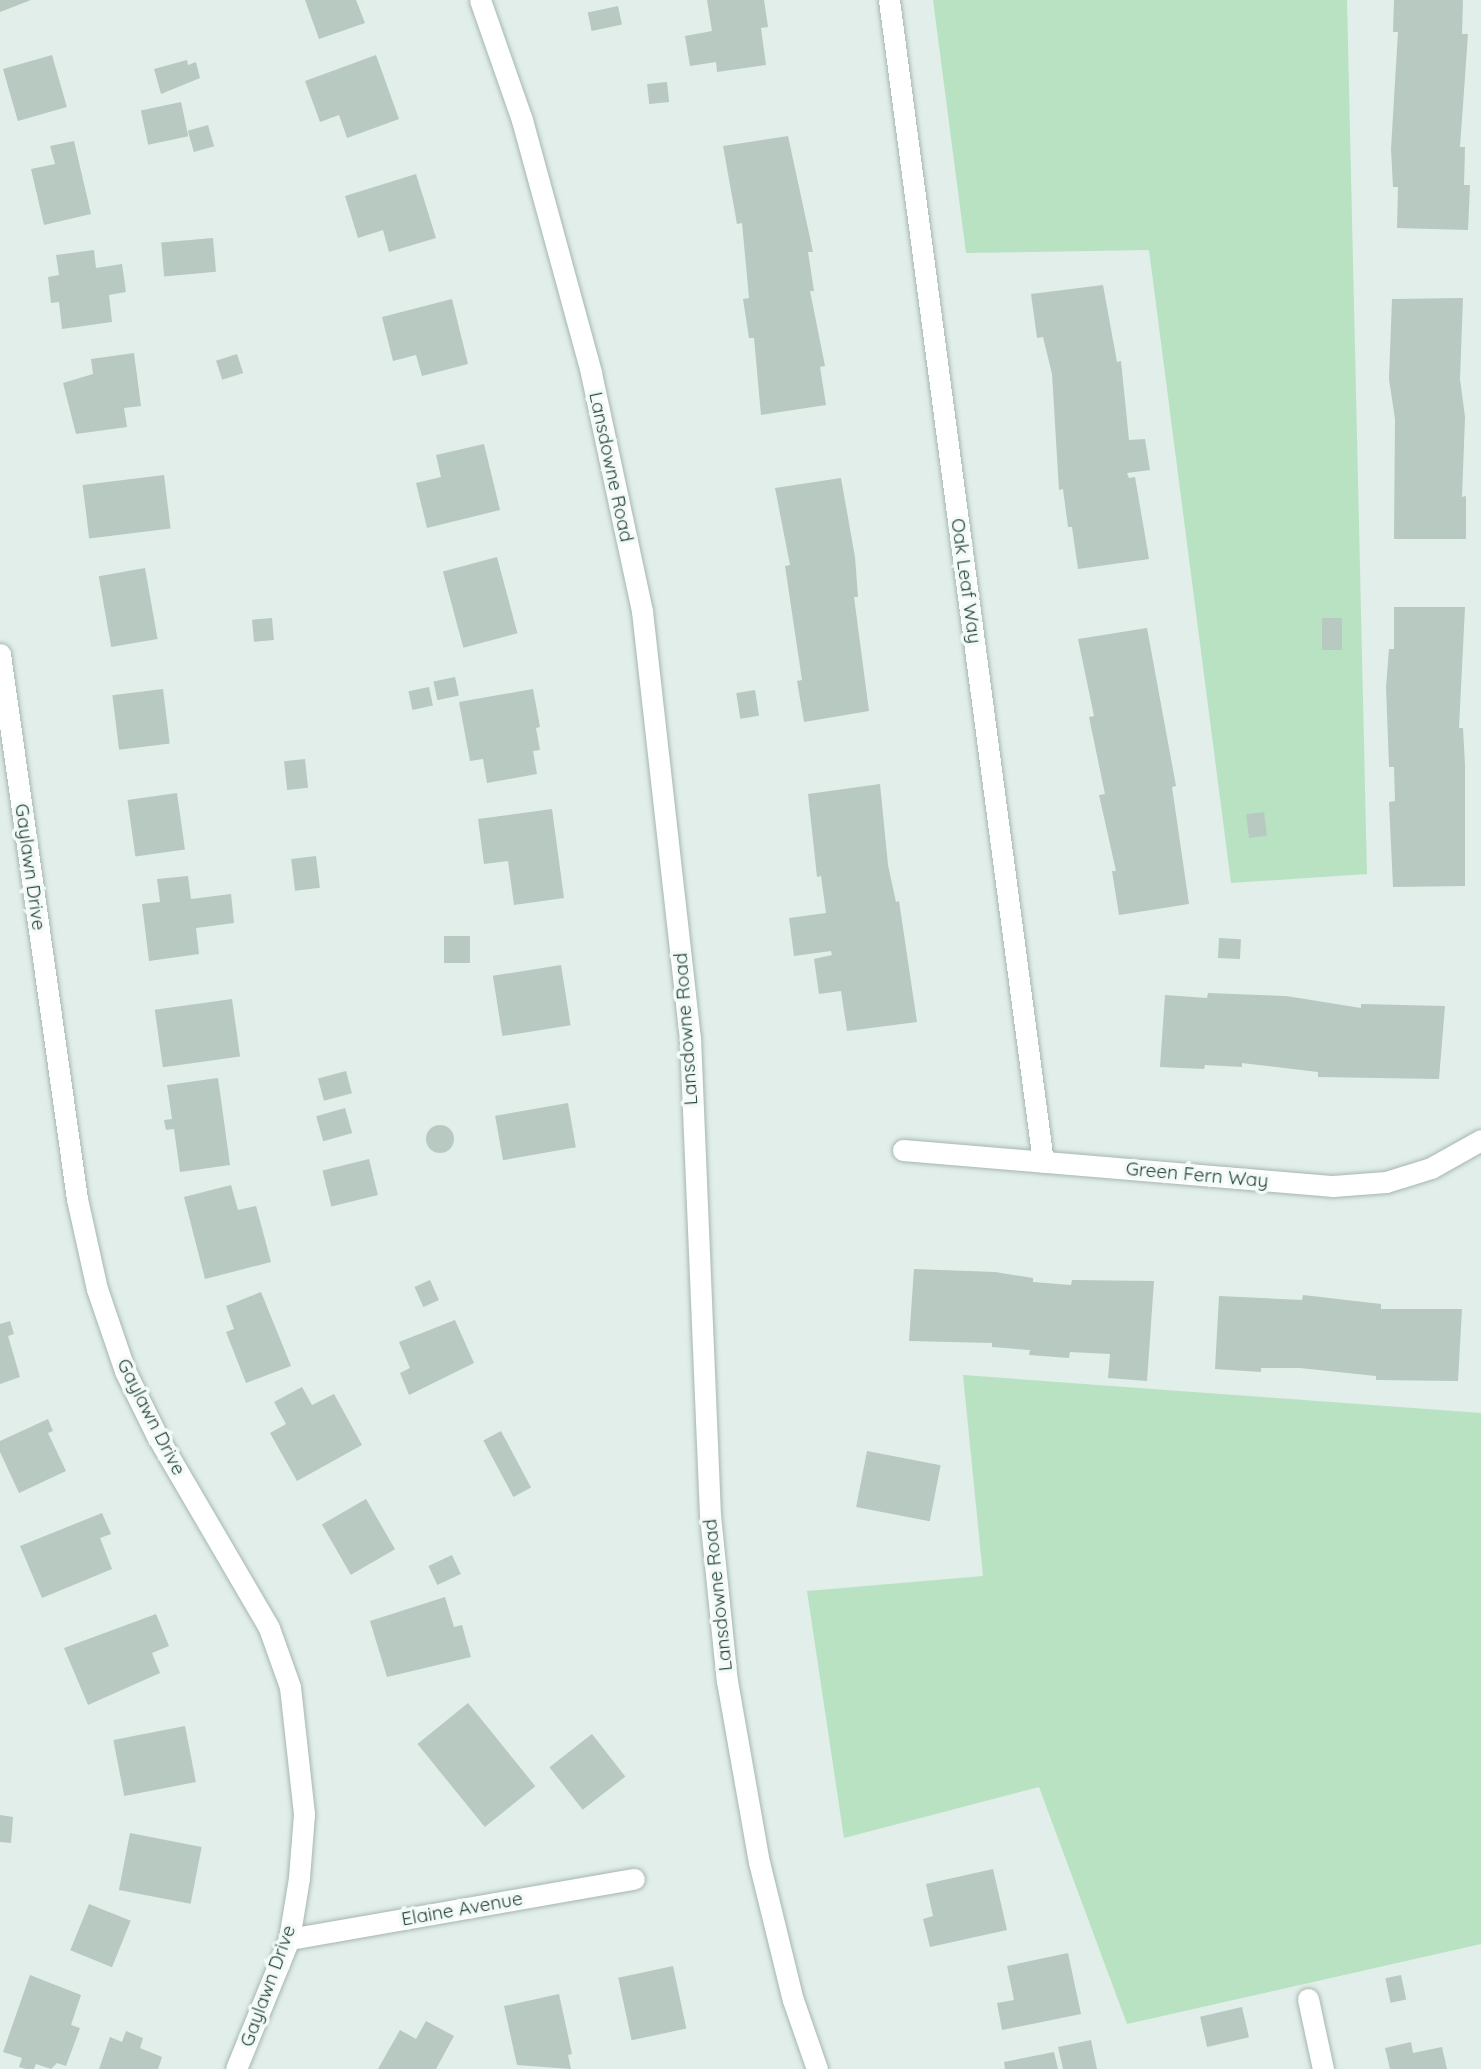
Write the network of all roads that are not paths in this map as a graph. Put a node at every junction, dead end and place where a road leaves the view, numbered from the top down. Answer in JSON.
{"nodes":[{"id":1,"x":480,"y":0,"type":"edge"},
{"id":2,"x":889,"y":0,"type":"edge"},
{"id":3,"x":0,"y":654,"type":"edge"},
{"id":4,"x":1481,"y":1140,"type":"edge"},
{"id":5,"x":903,"y":1150,"type":"dead end"},
{"id":6,"x":1043,"y":1162,"type":"junction"},
{"id":7,"x":634,"y":1879,"type":"dead end"},
{"id":8,"x":289,"y":1939,"type":"junction"},
{"id":9,"x":1308,"y":1999,"type":"dead end"},
{"id":10,"x":236,"y":2069,"type":"edge"},
{"id":11,"x":817,"y":2069,"type":"edge"},
{"id":12,"x":1323,"y":2069,"type":"edge"}],
"edges":[{"from":1,"to":11,"type":"street","name":"Lansdowne Road"},
{"from":2,"to":6,"type":"street","name":"Oak Leaf Way"},
{"from":3,"to":8,"type":"street","name":"Gaylawn Drive"},
{"from":4,"to":6,"type":"street","name":"Green Fern Way"},
{"from":5,"to":6,"type":"street","name":"Green Fern Way"},
{"from":7,"to":8,"type":"street","name":"Elaine Avenue"},
{"from":8,"to":10,"type":"street","name":"Gaylawn Drive"},
{"from":9,"to":12,"type":"street"}]}
